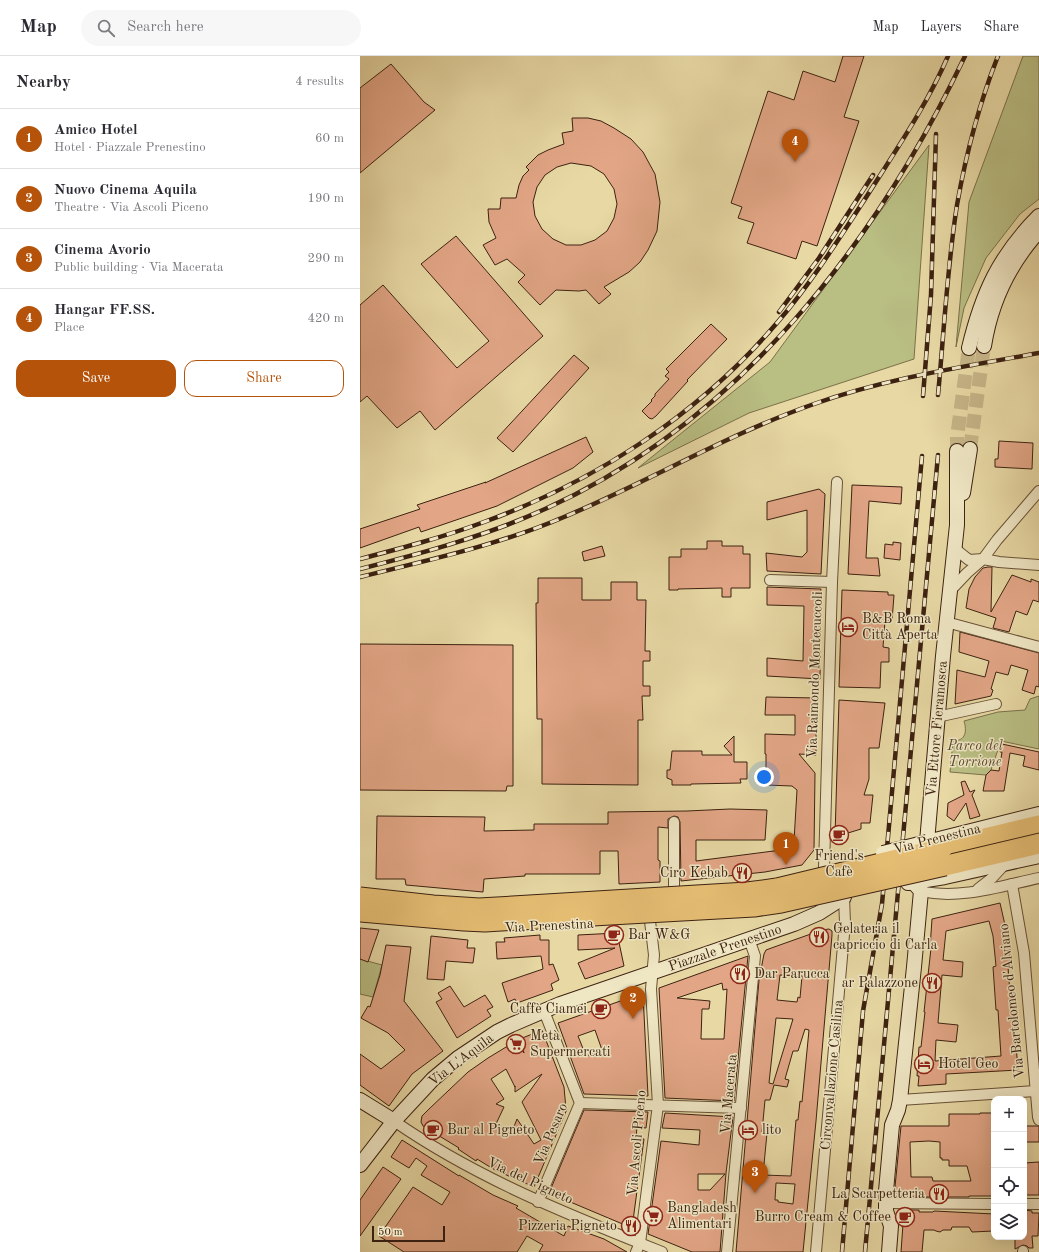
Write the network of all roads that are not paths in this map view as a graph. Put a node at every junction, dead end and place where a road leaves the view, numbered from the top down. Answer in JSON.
{"nodes":[{"id":1,"x":1039,"y":216,"type":"edge"},
{"id":2,"x":1039,"y":231,"type":"edge"},
{"id":3,"x":984,"y":346,"type":"tunnel mouth"},
{"id":4,"x":969,"y":348,"type":"tunnel mouth"},
{"id":5,"x":964,"y":450,"type":"tunnel mouth"},
{"id":6,"x":837,"y":482,"type":"dead end"},
{"id":7,"x":1039,"y":491,"type":"edge"},
{"id":8,"x":954,"y":548,"type":"junction"},
{"id":9,"x":983,"y":559,"type":"junction"},
{"id":10,"x":1039,"y":566,"type":"edge"},
{"id":11,"x":770,"y":580,"type":"dead end"},
{"id":12,"x":832,"y":582,"type":"junction"},
{"id":13,"x":949,"y":592,"type":"junction"},
{"id":14,"x":946,"y":622,"type":"junction"},
{"id":15,"x":1039,"y":647,"type":"edge"},
{"id":16,"x":996,"y":704,"type":"dead end"},
{"id":17,"x":937,"y":717,"type":"junction"},
{"id":18,"x":1039,"y":814,"type":"edge"},
{"id":19,"x":674,"y":822,"type":"dead end"},
{"id":20,"x":1039,"y":825,"type":"edge"},
{"id":21,"x":927,"y":842,"type":"junction"},
{"id":22,"x":1039,"y":844,"type":"edge"},
{"id":23,"x":1039,"y":856,"type":"edge"},
{"id":24,"x":1005,"y":864,"type":"junction"},
{"id":25,"x":829,"y":869,"type":"junction"},
{"id":26,"x":1039,"y":878,"type":"edge"},
{"id":27,"x":1012,"y":884,"type":"junction"},
{"id":28,"x":913,"y":886,"type":"junction"},
{"id":29,"x":674,"y":889,"type":"junction"},
{"id":30,"x":360,"y":890,"type":"edge"},
{"id":31,"x":975,"y":891,"type":"junction"},
{"id":32,"x":851,"y":896,"type":"junction"},
{"id":33,"x":360,"y":897,"type":"edge"},
{"id":34,"x":803,"y":906,"type":"junction"},
{"id":35,"x":360,"y":912,"type":"edge"},
{"id":36,"x":739,"y":916,"type":"joint"},
{"id":37,"x":360,"y":919,"type":"edge"},
{"id":38,"x":650,"y":921,"type":"junction"},
{"id":39,"x":794,"y":924,"type":"junction"},
{"id":40,"x":749,"y":939,"type":"junction"},
{"id":41,"x":652,"y":973,"type":"junction"},
{"id":42,"x":544,"y":1011,"type":"junction"},
{"id":43,"x":1036,"y":1091,"type":"junction"},
{"id":44,"x":360,"y":1100,"type":"edge"},
{"id":45,"x":900,"y":1100,"type":"junction"},
{"id":46,"x":580,"y":1103,"type":"junction"},
{"id":47,"x":658,"y":1104,"type":"junction"},
{"id":48,"x":741,"y":1108,"type":"junction"},
{"id":49,"x":1039,"y":1120,"type":"edge"},
{"id":50,"x":394,"y":1121,"type":"junction"},
{"id":51,"x":360,"y":1165,"type":"edge"},
{"id":52,"x":538,"y":1202,"type":"junction"},
{"id":53,"x":886,"y":1203,"type":"junction"},
{"id":54,"x":991,"y":1204,"type":"edge"},
{"id":55,"x":1027,"y":1204,"type":"edge"},
{"id":56,"x":1039,"y":1204,"type":"edge"},
{"id":57,"x":638,"y":1248,"type":"edge"},
{"id":58,"x":662,"y":1252,"type":"edge"},
{"id":59,"x":727,"y":1252,"type":"edge"},
{"id":60,"x":816,"y":1252,"type":"edge"},
{"id":61,"x":889,"y":1252,"type":"edge"}],
"edges":[{"from":1,"to":4,"type":"main road"},
{"from":2,"to":3,"type":"main road"},
{"from":5,"to":8,"type":"main road","name":"Via Ettore Fieramosca"},
{"from":6,"to":12,"type":"street","name":"Via Raimondo Montecuccoli"},
{"from":7,"to":9,"type":"street"},
{"from":8,"to":9,"type":"street"},
{"from":8,"to":13,"type":"main road","name":"Via Ettore Fieramosca"},
{"from":9,"to":10,"type":"street"},
{"from":9,"to":13,"type":"street"},
{"from":11,"to":12,"type":"street"},
{"from":12,"to":25,"type":"street","name":"Via Raimondo Montecuccoli"},
{"from":13,"to":14,"type":"main road","name":"Via Ettore Fieramosca"},
{"from":14,"to":15,"type":"street"},
{"from":14,"to":17,"type":"main road","name":"Via Ettore Fieramosca"},
{"from":16,"to":17,"type":"street"},
{"from":17,"to":21,"type":"main road","name":"Via Ettore Fieramosca"},
{"from":18,"to":21,"type":"main road","name":"Via Prenestina"},
{"from":19,"to":29,"type":"street"},
{"from":20,"to":33,"type":"highway","bridge":true},
{"from":21,"to":25,"type":"main road","name":"Via Prenestina","bridge":true},
{"from":22,"to":35,"type":"highway","bridge":true},
{"from":23,"to":24,"type":"main road"},
{"from":24,"to":28,"type":"main road"},
{"from":24,"to":31,"type":"street"},
{"from":25,"to":29,"type":"main road","name":"Via Prenestina"},
{"from":25,"to":32,"type":"main road"},
{"from":25,"to":34,"type":"main road"},
{"from":26,"to":27,"type":"street"},
{"from":27,"to":31,"type":"street"},
{"from":27,"to":43,"type":"street","name":"Via Bartolomeo d'Alviano"},
{"from":28,"to":31,"type":"street"},
{"from":28,"to":32,"type":"main road"},
{"from":28,"to":45,"type":"main road"},
{"from":29,"to":30,"type":"main road","name":"Via Prenestina"},
{"from":32,"to":34,"type":"main road","name":"Piazzale Prenestino"},
{"from":32,"to":39,"type":"main road","name":"Piazzale Prenestino"},
{"from":32,"to":60,"type":"street","name":"Circonvallazione Casilina"},
{"from":34,"to":36,"type":"main road","name":"Piazzale Prenestino"},
{"from":34,"to":39,"type":"main road"},
{"from":36,"to":38,"type":"main road","name":"Via Prenestina"},
{"from":37,"to":38,"type":"main road","name":"Via Prenestina"},
{"from":38,"to":41,"type":"street","name":"Piazzale Prenestino"},
{"from":39,"to":40,"type":"main road","name":"Piazzale Prenestino"},
{"from":40,"to":41,"type":"main road","name":"Piazzale Prenestino"},
{"from":40,"to":48,"type":"street","name":"Via Macerata"},
{"from":41,"to":42,"type":"main road","name":"Via L'Aquila"},
{"from":41,"to":47,"type":"street","name":"Via Ascoli Piceno"},
{"from":42,"to":46,"type":"street","name":"Via Pesaro"},
{"from":42,"to":50,"type":"main road","name":"Via L'Aquila"},
{"from":43,"to":45,"type":"street"},
{"from":43,"to":49,"type":"street","name":"Via Bartolomeo d'Alviano"},
{"from":44,"to":50,"type":"main road"},
{"from":45,"to":53,"type":"main road"},
{"from":46,"to":47,"type":"street"},
{"from":46,"to":52,"type":"street","name":"Via Pesaro"},
{"from":47,"to":48,"type":"street"},
{"from":47,"to":57,"type":"street","name":"Via Ascoli Piceno"},
{"from":48,"to":59,"type":"street","name":"Via Macerata"},
{"from":50,"to":51,"type":"main road","name":"Via L'Aquila"},
{"from":50,"to":52,"type":"street","name":"Via del Pigneto"},
{"from":52,"to":57,"type":"street","name":"Via del Pigneto"},
{"from":53,"to":54,"type":"street"},
{"from":53,"to":61,"type":"main road"},
{"from":55,"to":56,"type":"street"},
{"from":57,"to":58,"type":"street","name":"Via del Pigneto"}]}
